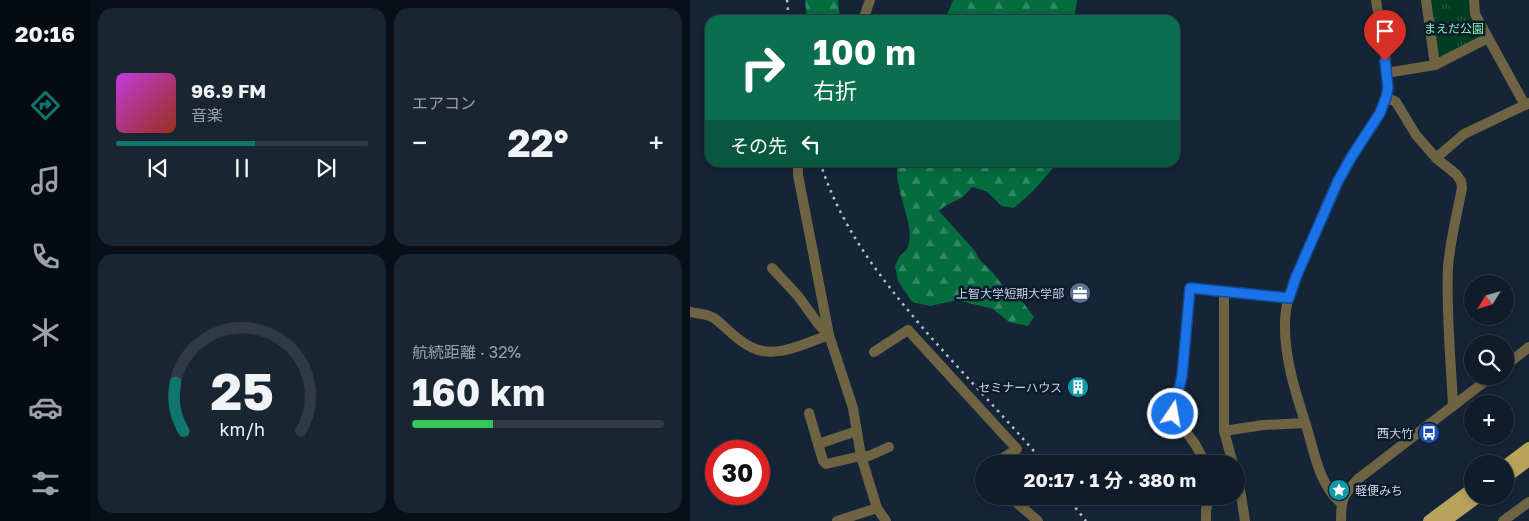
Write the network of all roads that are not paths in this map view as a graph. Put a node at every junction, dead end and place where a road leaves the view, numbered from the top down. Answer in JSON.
{"nodes":[{"id":1,"x":870,"y":0,"type":"edge"},
{"id":2,"x":1376,"y":0,"type":"edge"},
{"id":3,"x":1426,"y":0,"type":"edge"},
{"id":4,"x":1474,"y":0,"type":"edge"},
{"id":5,"x":865,"y":15,"type":"edge"},
{"id":6,"x":1488,"y":38,"type":"junction"},
{"id":7,"x":1435,"y":65,"type":"junction"},
{"id":8,"x":1386,"y":73,"type":"junction"},
{"id":9,"x":1386,"y":97,"type":"junction"},
{"id":10,"x":1527,"y":104,"type":"edge"},
{"id":11,"x":1436,"y":158,"type":"junction"},
{"id":12,"x":798,"y":167,"type":"edge"},
{"id":13,"x":772,"y":268,"type":"dead end"},
{"id":14,"x":1224,"y":292,"type":"junction"},
{"id":15,"x":1289,"y":298,"type":"junction"},
{"id":16,"x":690,"y":312,"type":"edge"},
{"id":17,"x":830,"y":335,"type":"junction"},
{"id":18,"x":1529,"y":347,"type":"edge"},
{"id":19,"x":874,"y":352,"type":"dead end"},
{"id":20,"x":1514,"y":359,"type":"edge"},
{"id":21,"x":1480,"y":385,"type":"edge"},
{"id":22,"x":1453,"y":406,"type":"junction"},
{"id":23,"x":809,"y":412,"type":"dead end"},
{"id":24,"x":1305,"y":423,"type":"junction"},
{"id":25,"x":857,"y":431,"type":"junction"},
{"id":26,"x":1224,"y":431,"type":"junction"},
{"id":27,"x":818,"y":444,"type":"junction"},
{"id":28,"x":889,"y":447,"type":"dead end"},
{"id":29,"x":1529,"y":448,"type":"edge"},
{"id":30,"x":1009,"y":455,"type":"edge"},
{"id":31,"x":1201,"y":455,"type":"edge"},
{"id":32,"x":1231,"y":455,"type":"edge"},
{"id":33,"x":861,"y":456,"type":"junction"},
{"id":34,"x":1514,"y":459,"type":"edge"},
{"id":35,"x":1529,"y":460,"type":"edge"},
{"id":36,"x":1514,"y":471,"type":"edge"},
{"id":37,"x":1464,"y":495,"type":"edge"},
{"id":38,"x":1529,"y":502,"type":"edge"},
{"id":39,"x":1341,"y":503,"type":"junction"},
{"id":40,"x":1019,"y":505,"type":"edge"},
{"id":41,"x":1207,"y":505,"type":"edge"},
{"id":42,"x":1243,"y":505,"type":"edge"},
{"id":43,"x":1467,"y":505,"type":"edge"},
{"id":44,"x":877,"y":508,"type":"junction"},
{"id":45,"x":836,"y":521,"type":"edge"},
{"id":46,"x":886,"y":521,"type":"edge"},
{"id":47,"x":1038,"y":521,"type":"edge"},
{"id":48,"x":1206,"y":521,"type":"edge"},
{"id":49,"x":1244,"y":521,"type":"edge"},
{"id":50,"x":1341,"y":521,"type":"edge"},
{"id":51,"x":1429,"y":521,"type":"edge"},
{"id":52,"x":1445,"y":521,"type":"edge"},
{"id":53,"x":1503,"y":521,"type":"edge"}],
"edges":[{"from":1,"to":5,"type":"street"},
{"from":2,"to":8,"type":"street"},
{"from":3,"to":7,"type":"street"},
{"from":4,"to":6,"type":"street"},
{"from":6,"to":7,"type":"street"},
{"from":6,"to":10,"type":"street"},
{"from":7,"to":8,"type":"street"},
{"from":8,"to":9,"type":"street"},
{"from":9,"to":11,"type":"street"},
{"from":9,"to":15,"type":"street"},
{"from":10,"to":11,"type":"street"},
{"from":11,"to":22,"type":"street"},
{"from":12,"to":17,"type":"street"},
{"from":13,"to":17,"type":"street"},
{"from":14,"to":15,"type":"street"},
{"from":14,"to":26,"type":"street"},
{"from":14,"to":31,"type":"street"},
{"from":15,"to":24,"type":"street"},
{"from":16,"to":17,"type":"street"},
{"from":17,"to":25,"type":"street"},
{"from":18,"to":20,"type":"street"},
{"from":19,"to":30,"type":"street"},
{"from":21,"to":22,"type":"street"},
{"from":22,"to":39,"type":"street"},
{"from":23,"to":27,"type":"street"},
{"from":24,"to":26,"type":"street"},
{"from":24,"to":39,"type":"street"},
{"from":25,"to":27,"type":"street"},
{"from":25,"to":33,"type":"street"},
{"from":26,"to":32,"type":"street"},
{"from":27,"to":33,"type":"street"},
{"from":28,"to":33,"type":"street"},
{"from":29,"to":34,"type":"main road"},
{"from":33,"to":44,"type":"street"},
{"from":35,"to":36,"type":"main road"},
{"from":37,"to":51,"type":"main road"},
{"from":38,"to":53,"type":"street"},
{"from":39,"to":50,"type":"street"},
{"from":40,"to":47,"type":"street"},
{"from":41,"to":48,"type":"street"},
{"from":42,"to":49,"type":"street"},
{"from":43,"to":52,"type":"main road"},
{"from":44,"to":45,"type":"street"},
{"from":44,"to":46,"type":"street"}]}
